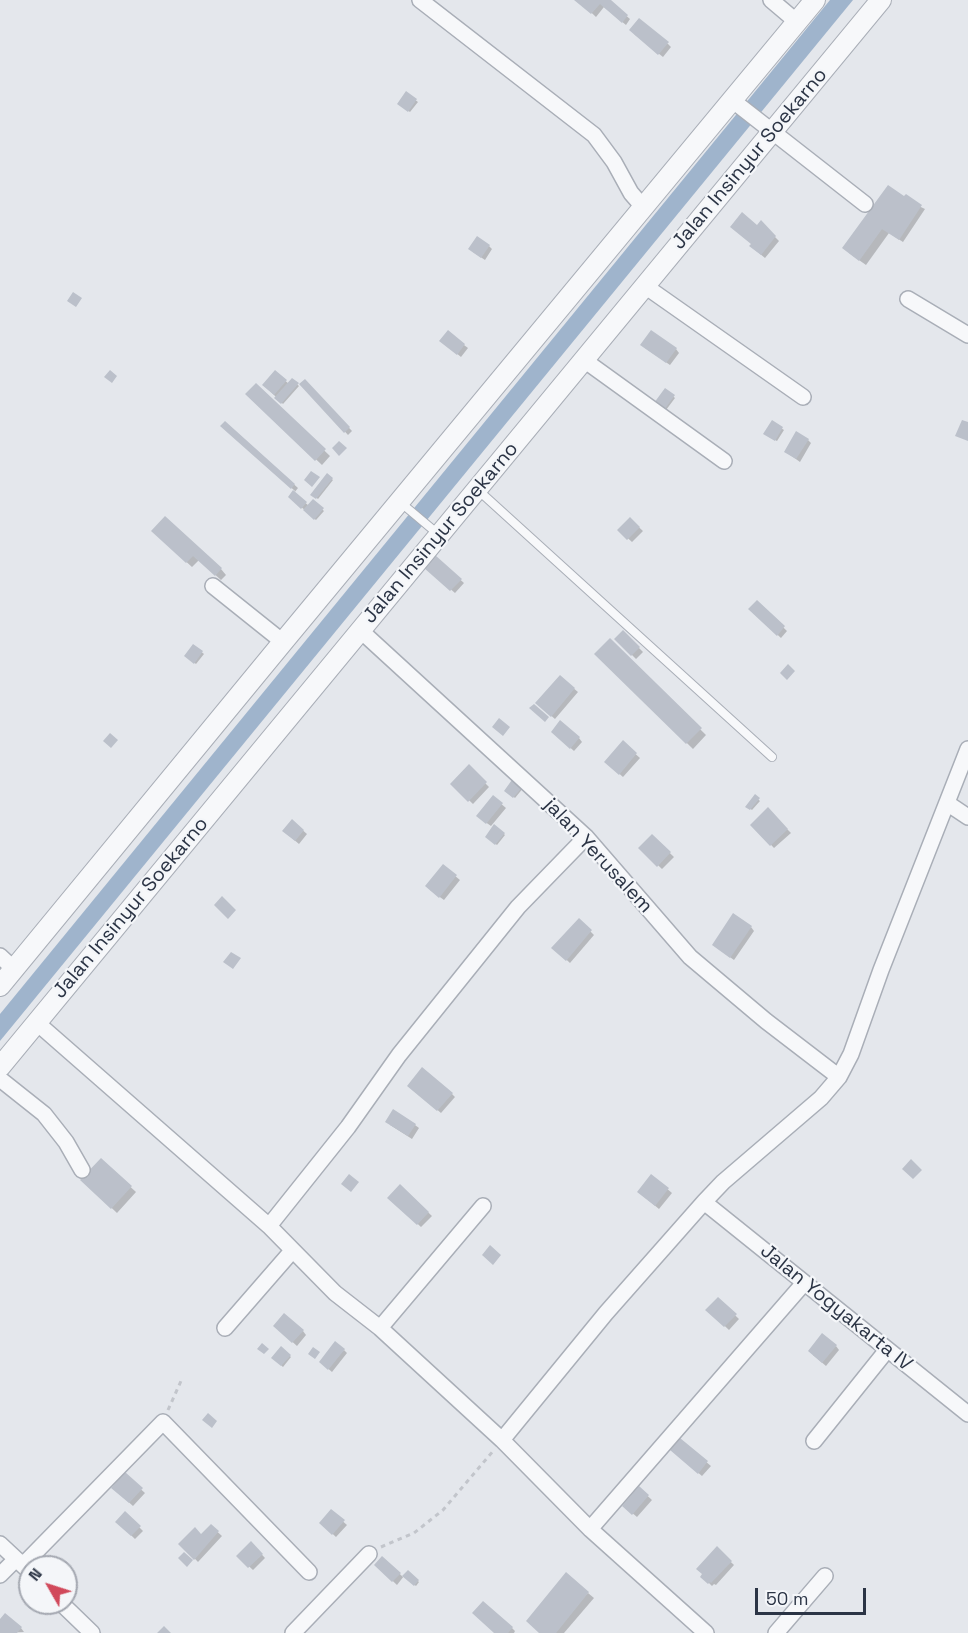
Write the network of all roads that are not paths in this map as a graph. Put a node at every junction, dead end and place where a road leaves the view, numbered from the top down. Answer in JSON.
{"nodes":[{"id":1,"x":420,"y":0,"type":"edge"},
{"id":2,"x":771,"y":0,"type":"edge"},
{"id":3,"x":815,"y":0,"type":"edge"},
{"id":4,"x":881,"y":0,"type":"edge"},
{"id":5,"x":797,"y":22,"type":"junction"},
{"id":6,"x":737,"y":104,"type":"junction"},
{"id":7,"x":771,"y":132,"type":"junction"},
{"id":8,"x":865,"y":204,"type":"dead end"},
{"id":9,"x":644,"y":208,"type":"junction"},
{"id":10,"x":645,"y":286,"type":"junction"},
{"id":11,"x":908,"y":299,"type":"dead end"},
{"id":12,"x":968,"y":335,"type":"edge"},
{"id":13,"x":584,"y":360,"type":"junction"},
{"id":14,"x":803,"y":397,"type":"dead end"},
{"id":15,"x":724,"y":461,"type":"dead end"},
{"id":16,"x":477,"y":489,"type":"junction"},
{"id":17,"x":406,"y":507,"type":"junction"},
{"id":18,"x":432,"y":530,"type":"junction"},
{"id":19,"x":213,"y":586,"type":"dead end"},
{"id":20,"x":360,"y":630,"type":"junction"},
{"id":21,"x":283,"y":642,"type":"junction"},
{"id":22,"x":968,"y":749,"type":"edge"},
{"id":23,"x":772,"y":758,"type":"dead end"},
{"id":24,"x":947,"y":803,"type":"junction"},
{"id":25,"x":968,"y":817,"type":"edge"},
{"id":26,"x":586,"y":837,"type":"junction"},
{"id":27,"x":7,"y":963,"type":"edge"},
{"id":28,"x":0,"y":986,"type":"edge"},
{"id":29,"x":36,"y":1022,"type":"junction"},
{"id":30,"x":0,"y":1067,"type":"edge"},
{"id":31,"x":839,"y":1077,"type":"junction"},
{"id":32,"x":0,"y":1079,"type":"edge"},
{"id":33,"x":82,"y":1170,"type":"dead end"},
{"id":34,"x":704,"y":1202,"type":"junction"},
{"id":35,"x":483,"y":1206,"type":"dead end"},
{"id":36,"x":268,"y":1226,"type":"junction"},
{"id":37,"x":292,"y":1251,"type":"junction"},
{"id":38,"x":804,"y":1283,"type":"junction"},
{"id":39,"x":225,"y":1328,"type":"dead end"},
{"id":40,"x":380,"y":1328,"type":"junction"},
{"id":41,"x":887,"y":1350,"type":"junction"},
{"id":42,"x":968,"y":1414,"type":"edge"},
{"id":43,"x":502,"y":1440,"type":"junction"},
{"id":44,"x":814,"y":1441,"type":"dead end"},
{"id":45,"x":590,"y":1529,"type":"junction"},
{"id":46,"x":0,"y":1544,"type":"edge"},
{"id":47,"x":369,"y":1554,"type":"road end"},
{"id":48,"x":33,"y":1555,"type":"edge"},
{"id":49,"x":18,"y":1560,"type":"edge"},
{"id":50,"x":18,"y":1567,"type":"edge"},
{"id":51,"x":309,"y":1572,"type":"dead end"},
{"id":52,"x":0,"y":1575,"type":"edge"},
{"id":53,"x":825,"y":1576,"type":"dead end"},
{"id":54,"x":73,"y":1615,"type":"edge"},
{"id":55,"x":92,"y":1633,"type":"edge"},
{"id":56,"x":293,"y":1633,"type":"edge"},
{"id":57,"x":706,"y":1633,"type":"edge"},
{"id":58,"x":776,"y":1633,"type":"edge"}],
"edges":[{"from":1,"to":9,"type":"street"},
{"from":2,"to":5,"type":"street"},
{"from":3,"to":5,"type":"street"},
{"from":4,"to":7,"type":"street","name":"Jalan Insinyur Soekarno"},
{"from":5,"to":6,"type":"street"},
{"from":6,"to":7,"type":"street"},
{"from":6,"to":9,"type":"street"},
{"from":7,"to":8,"type":"street"},
{"from":7,"to":10,"type":"street","name":"Jalan Insinyur Soekarno"},
{"from":9,"to":17,"type":"street"},
{"from":10,"to":13,"type":"street","name":"Jalan Insinyur Soekarno"},
{"from":10,"to":14,"type":"street"},
{"from":11,"to":12,"type":"street"},
{"from":13,"to":15,"type":"street"},
{"from":13,"to":16,"type":"street","name":"Jalan Insinyur Soekarno"},
{"from":16,"to":18,"type":"street","name":"Jalan Insinyur Soekarno"},
{"from":16,"to":23,"type":"lane"},
{"from":17,"to":18,"type":"lane"},
{"from":17,"to":21,"type":"street"},
{"from":18,"to":20,"type":"street","name":"Jalan Insinyur Soekarno"},
{"from":19,"to":21,"type":"street"},
{"from":20,"to":26,"type":"street","name":"jalan Yerusalem"},
{"from":20,"to":29,"type":"street","name":"Jalan Insinyur Soekarno"},
{"from":21,"to":27,"type":"street"},
{"from":22,"to":24,"type":"street"},
{"from":24,"to":25,"type":"street"},
{"from":24,"to":31,"type":"street"},
{"from":26,"to":31,"type":"street","name":"jalan Yerusalem"},
{"from":26,"to":36,"type":"street"},
{"from":27,"to":28,"type":"street"},
{"from":29,"to":30,"type":"street","name":"Jalan Insinyur Soekarno"},
{"from":29,"to":36,"type":"street"},
{"from":31,"to":34,"type":"street"},
{"from":32,"to":33,"type":"street"},
{"from":34,"to":38,"type":"street","name":"Jalan Yogyakarta IV"},
{"from":34,"to":43,"type":"street"},
{"from":35,"to":40,"type":"street"},
{"from":36,"to":37,"type":"street"},
{"from":37,"to":39,"type":"street"},
{"from":37,"to":40,"type":"street"},
{"from":38,"to":41,"type":"street","name":"Jalan Yogyakarta IV"},
{"from":38,"to":45,"type":"street"},
{"from":40,"to":43,"type":"street"},
{"from":41,"to":42,"type":"street","name":"Jalan Yogyakarta IV"},
{"from":41,"to":44,"type":"street"},
{"from":43,"to":45,"type":"street"},
{"from":45,"to":57,"type":"street"},
{"from":46,"to":49,"type":"street"},
{"from":47,"to":56,"type":"street"},
{"from":48,"to":51,"type":"street"},
{"from":50,"to":52,"type":"street"},
{"from":53,"to":58,"type":"street"},
{"from":54,"to":55,"type":"street"}]}
